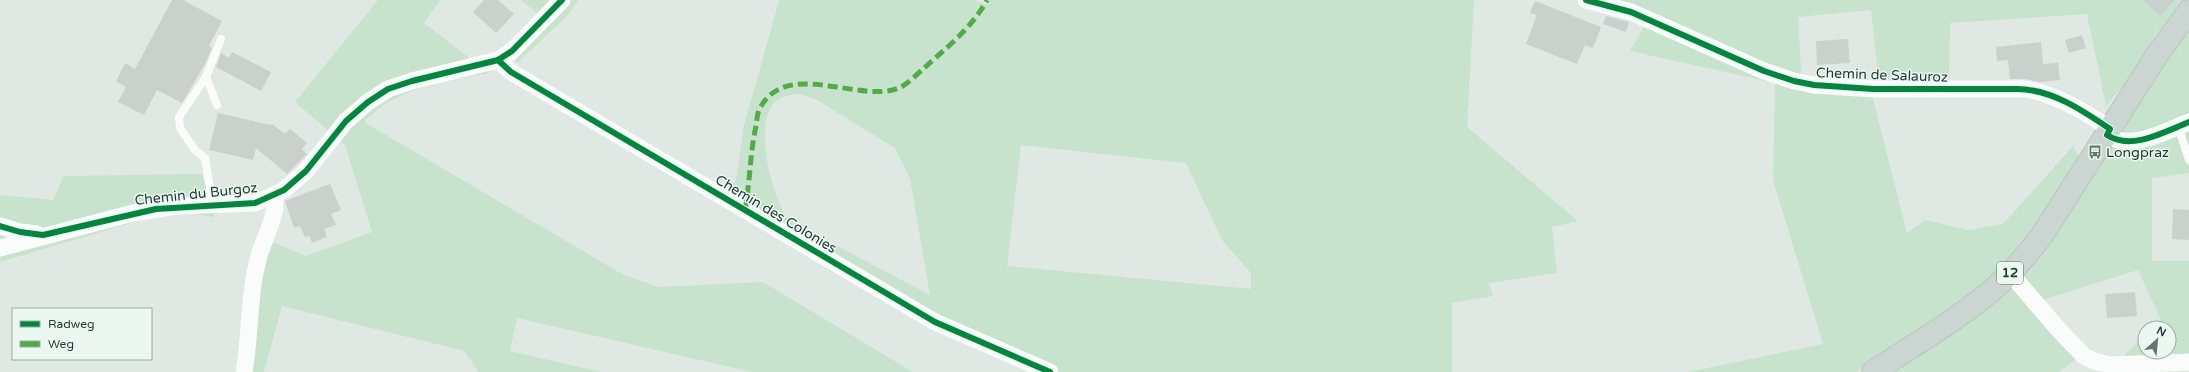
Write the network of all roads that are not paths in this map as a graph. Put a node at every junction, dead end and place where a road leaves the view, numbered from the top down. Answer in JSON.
{"nodes":[{"id":1,"x":562,"y":0,"type":"edge"},
{"id":2,"x":1586,"y":0,"type":"edge"},
{"id":3,"x":2189,"y":11,"type":"edge"},
{"id":4,"x":221,"y":39,"type":"dead end"},
{"id":5,"x":498,"y":60,"type":"junction"},
{"id":6,"x":206,"y":77,"type":"junction"},
{"id":7,"x":217,"y":105,"type":"dead end"},
{"id":8,"x":2183,"y":124,"type":"edge"},
{"id":9,"x":2108,"y":132,"type":"junction"},
{"id":10,"x":2189,"y":160,"type":"edge"},
{"id":11,"x":274,"y":195,"type":"junction"},
{"id":12,"x":213,"y":206,"type":"junction"},
{"id":13,"x":0,"y":226,"type":"edge"},
{"id":14,"x":43,"y":235,"type":"junction"},
{"id":15,"x":0,"y":248,"type":"edge"},
{"id":16,"x":2010,"y":273,"type":"junction"},
{"id":17,"x":2189,"y":362,"type":"edge"},
{"id":18,"x":244,"y":372,"type":"edge"},
{"id":19,"x":1050,"y":372,"type":"edge"},
{"id":20,"x":1873,"y":372,"type":"edge"}],
"edges":[{"from":1,"to":5,"type":"street"},
{"from":2,"to":9,"type":"street","name":"Chemin de Salauroz"},
{"from":3,"to":9,"type":"main road","number":"12"},
{"from":4,"to":6,"type":"lane"},
{"from":5,"to":11,"type":"street","name":"Chemin du Burgoz"},
{"from":5,"to":19,"type":"street","name":"Chemin des Colonies"},
{"from":6,"to":7,"type":"lane"},
{"from":6,"to":12,"type":"lane"},
{"from":8,"to":9,"type":"street","name":"Chemin de Salauroz"},
{"from":8,"to":10,"type":"lane"},
{"from":9,"to":16,"type":"main road","number":"12"},
{"from":11,"to":12,"type":"street","name":"Chemin du Burgoz"},
{"from":11,"to":18,"type":"street"},
{"from":12,"to":14,"type":"street","name":"Chemin du Burgoz"},
{"from":13,"to":14,"type":"street"},
{"from":14,"to":15,"type":"street","name":"Chemin du Burgoz"},
{"from":16,"to":17,"type":"street"},
{"from":16,"to":20,"type":"main road","number":"12"}]}
